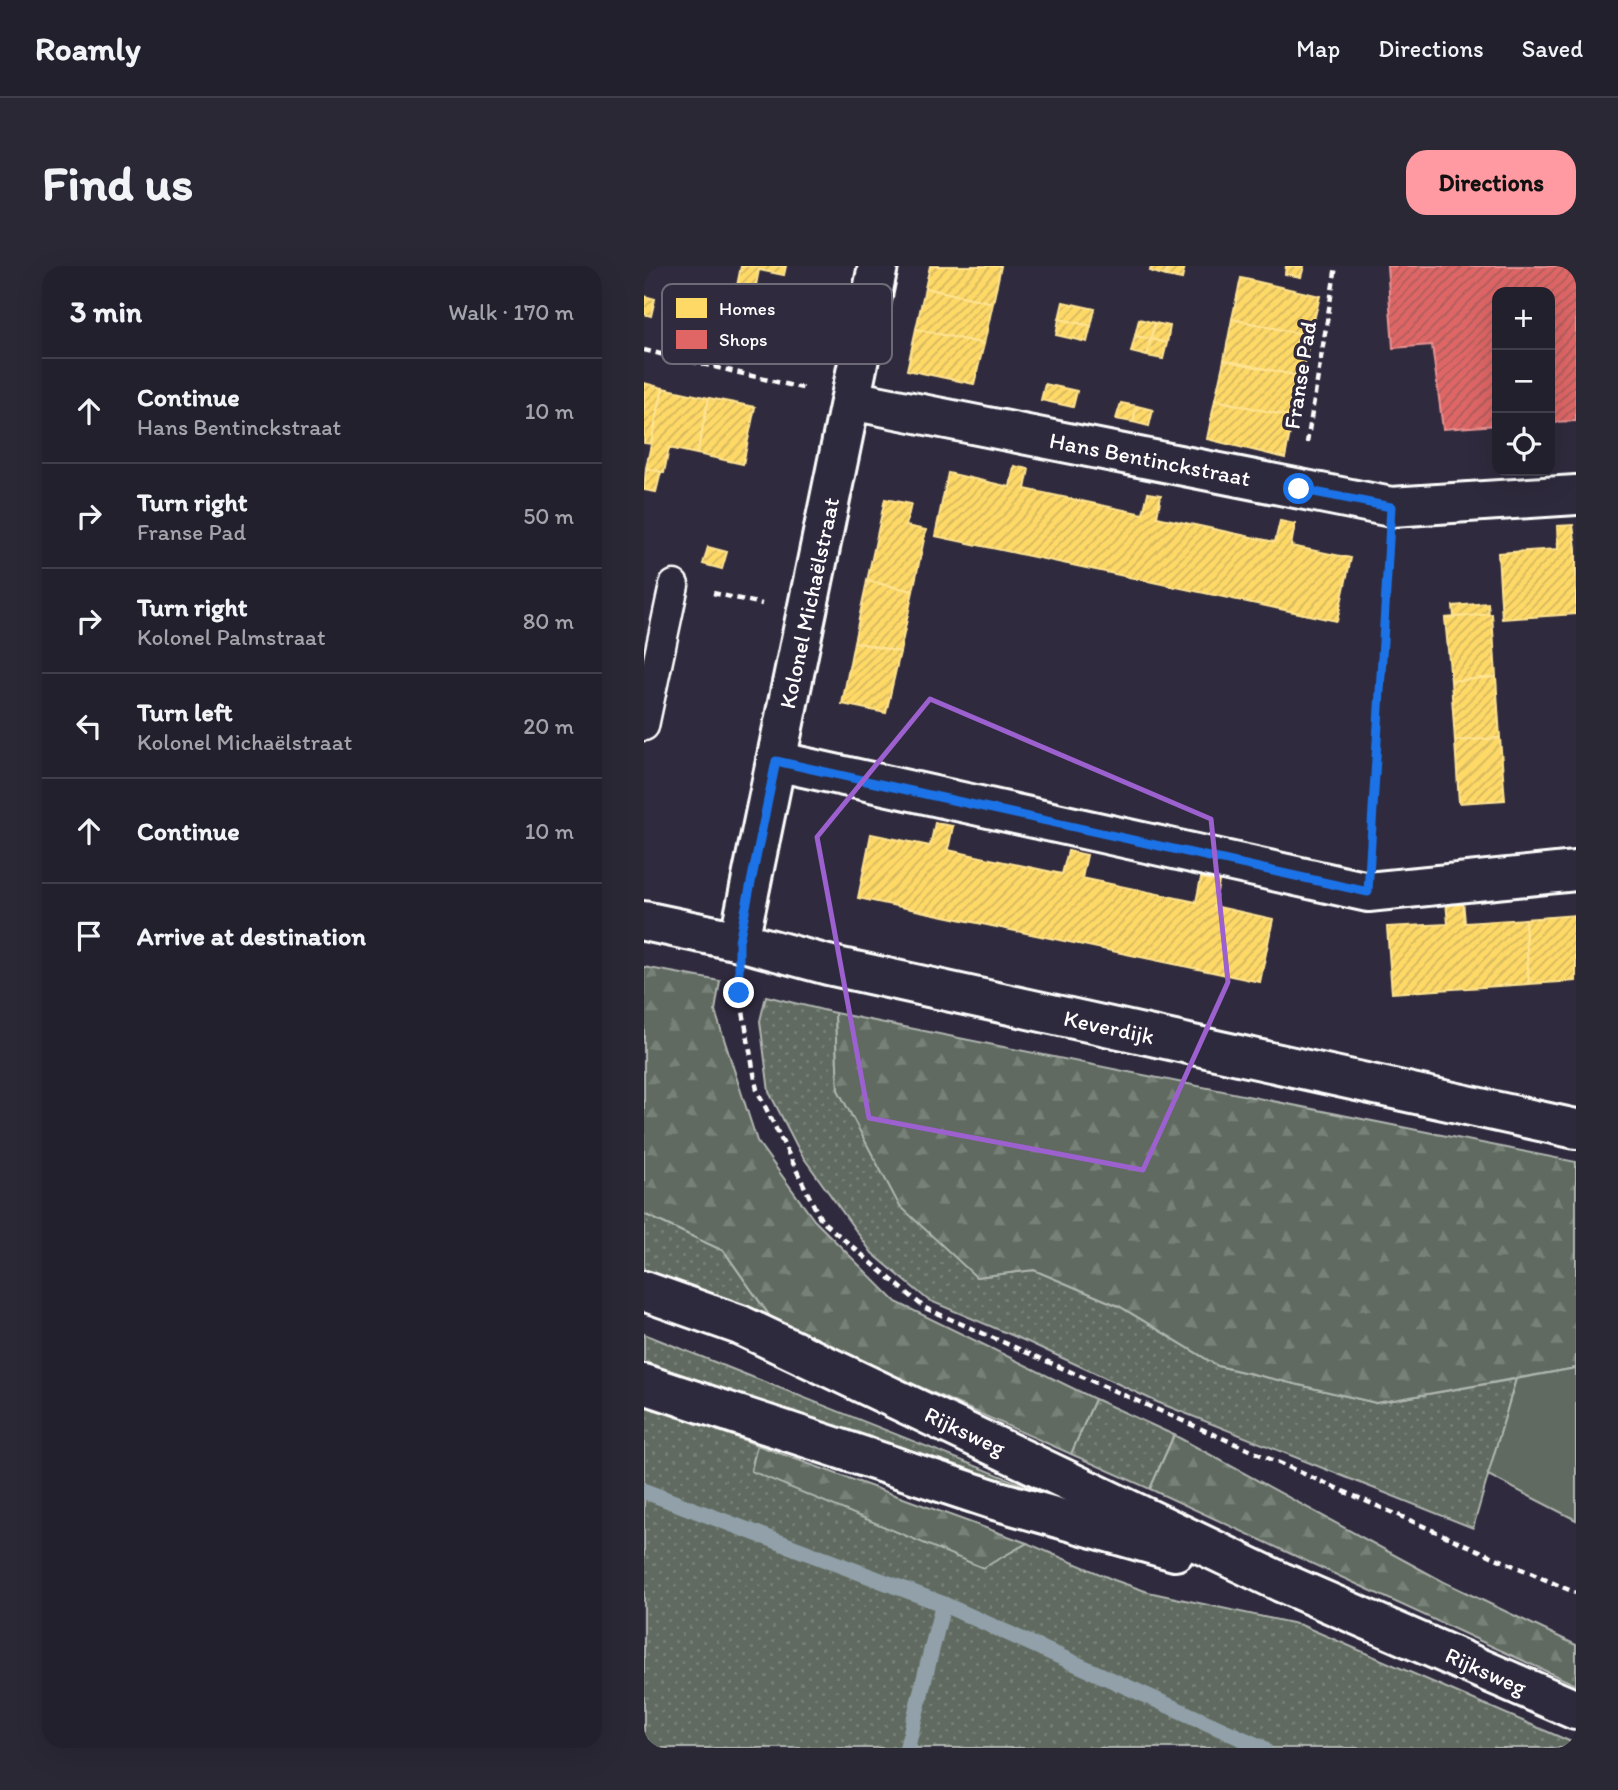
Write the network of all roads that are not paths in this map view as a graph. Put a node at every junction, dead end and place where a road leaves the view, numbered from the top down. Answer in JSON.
{"nodes":[{"id":1,"x":878,"y":266,"type":"edge"},
{"id":2,"x":874,"y":284,"type":"edge"},
{"id":3,"x":858,"y":364,"type":"edge"},
{"id":4,"x":851,"y":400,"type":"junction"},
{"id":5,"x":1576,"y":495,"type":"edge"},
{"id":6,"x":674,"y":585,"type":"road end"},
{"id":7,"x":644,"y":726,"type":"edge"},
{"id":8,"x":776,"y":761,"type":"junction"},
{"id":9,"x":1576,"y":871,"type":"edge"},
{"id":10,"x":644,"y":921,"type":"edge"},
{"id":11,"x":739,"y":941,"type":"junction"},
{"id":12,"x":1576,"y":1129,"type":"edge"},
{"id":13,"x":644,"y":1291,"type":"edge"},
{"id":14,"x":644,"y":1384,"type":"edge"},
{"id":15,"x":1281,"y":1582,"type":"junction"},
{"id":16,"x":1576,"y":1710,"type":"edge"}],
"edges":[{"from":1,"to":2,"type":"street","name":"Kolonel Michaëlstraat"},
{"from":3,"to":4,"type":"street","name":"Kolonel Michaëlstraat"},
{"from":4,"to":5,"type":"street","name":"Hans Bentinckstraat"},
{"from":4,"to":8,"type":"street","name":"Kolonel Michaëlstraat"},
{"from":6,"to":7,"type":"lane"},
{"from":8,"to":9,"type":"street"},
{"from":8,"to":11,"type":"street","name":"Kolonel Michaëlstraat"},
{"from":10,"to":11,"type":"street","name":"Keverdijk"},
{"from":11,"to":12,"type":"street","name":"Keverdijk"},
{"from":13,"to":15,"type":"street","name":"Rijksweg"},
{"from":14,"to":15,"type":"street","name":"Rijksweg"},
{"from":15,"to":16,"type":"street","name":"Rijksweg"}]}
